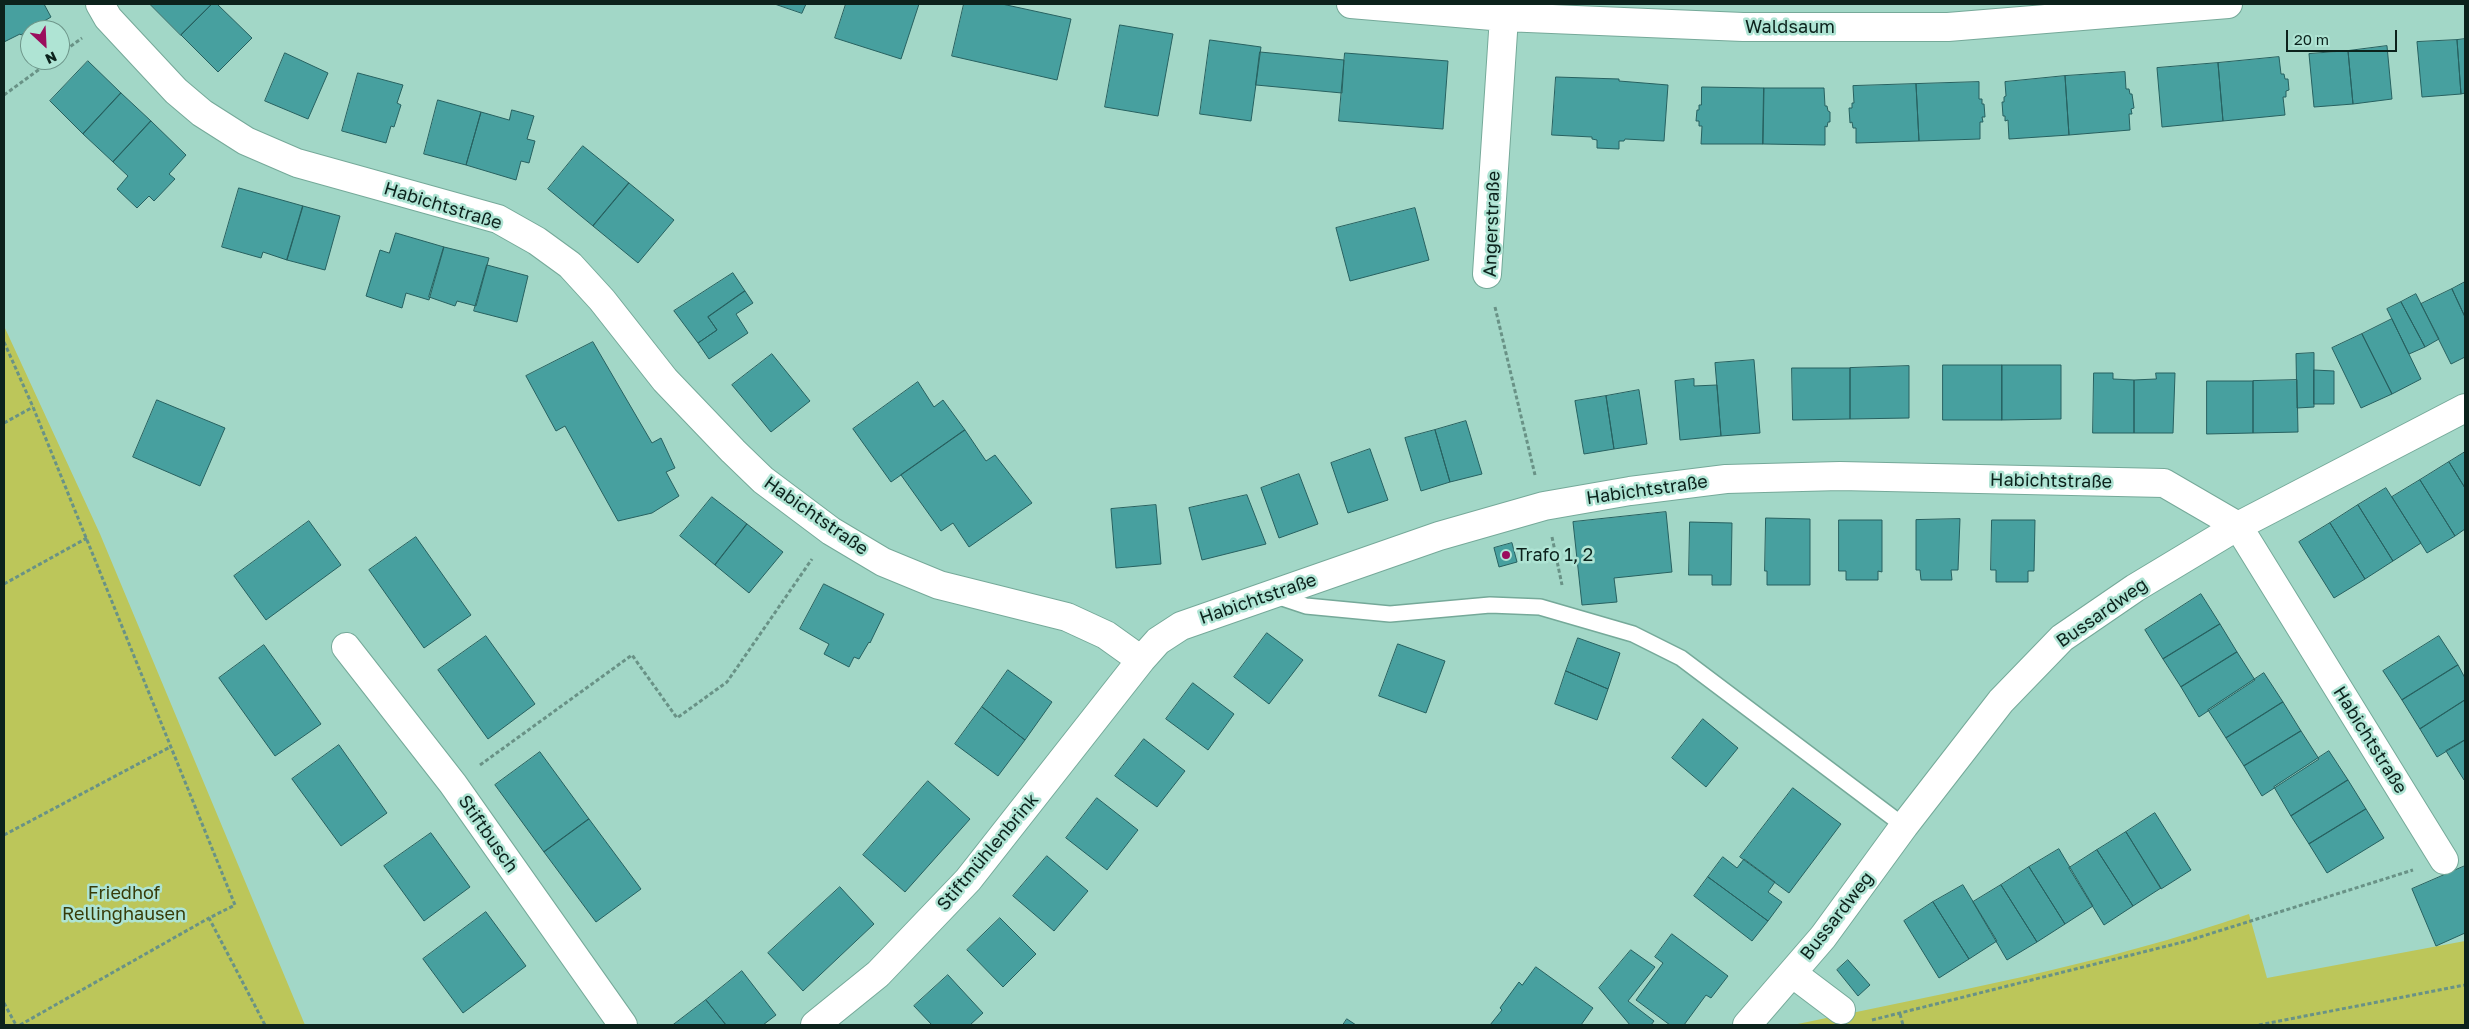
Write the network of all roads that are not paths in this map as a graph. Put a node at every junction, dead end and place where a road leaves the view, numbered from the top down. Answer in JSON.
{"nodes":[{"id":1,"x":100,"y":4,"type":"edge"},
{"id":2,"x":1352,"y":4,"type":"edge"},
{"id":3,"x":2228,"y":4,"type":"edge"},
{"id":4,"x":2152,"y":7,"type":"edge"},
{"id":5,"x":1512,"y":10,"type":"edge"},
{"id":6,"x":1487,"y":274,"type":"road end"},
{"id":7,"x":2465,"y":408,"type":"edge"},
{"id":8,"x":2238,"y":526,"type":"junction"},
{"id":9,"x":1271,"y":594,"type":"junction"},
{"id":10,"x":346,"y":647,"type":"dead end"},
{"id":11,"x":1141,"y":660,"type":"junction"},
{"id":12,"x":1904,"y":826,"type":"junction"},
{"id":13,"x":2444,"y":860,"type":"road end"},
{"id":14,"x":1792,"y":973,"type":"junction"},
{"id":15,"x":1841,"y":1010,"type":"dead end"},
{"id":16,"x":623,"y":1025,"type":"edge"},
{"id":17,"x":815,"y":1025,"type":"edge"},
{"id":18,"x":1747,"y":1025,"type":"edge"}],
"edges":[{"from":1,"to":11,"type":"street","name":"Habichtstraße"},
{"from":2,"to":5,"type":"street","name":"Waldsaum"},
{"from":3,"to":4,"type":"street","name":"Waldsaum"},
{"from":4,"to":5,"type":"street","name":"Waldsaum"},
{"from":5,"to":6,"type":"street","name":"Angerstraße"},
{"from":7,"to":8,"type":"street","name":"Bussardweg"},
{"from":8,"to":9,"type":"street","name":"Habichtstraße"},
{"from":8,"to":12,"type":"street","name":"Bussardweg"},
{"from":8,"to":13,"type":"street","name":"Habichtstraße"},
{"from":9,"to":11,"type":"street","name":"Habichtstraße"},
{"from":9,"to":12,"type":"lane"},
{"from":10,"to":16,"type":"street","name":"Stiftbusch"},
{"from":11,"to":17,"type":"street","name":"Stiftmühlenbrink"},
{"from":12,"to":14,"type":"street","name":"Bussardweg"},
{"from":14,"to":15,"type":"street","name":"Bussardweg"},
{"from":14,"to":18,"type":"street","name":"Bussardweg"}]}
